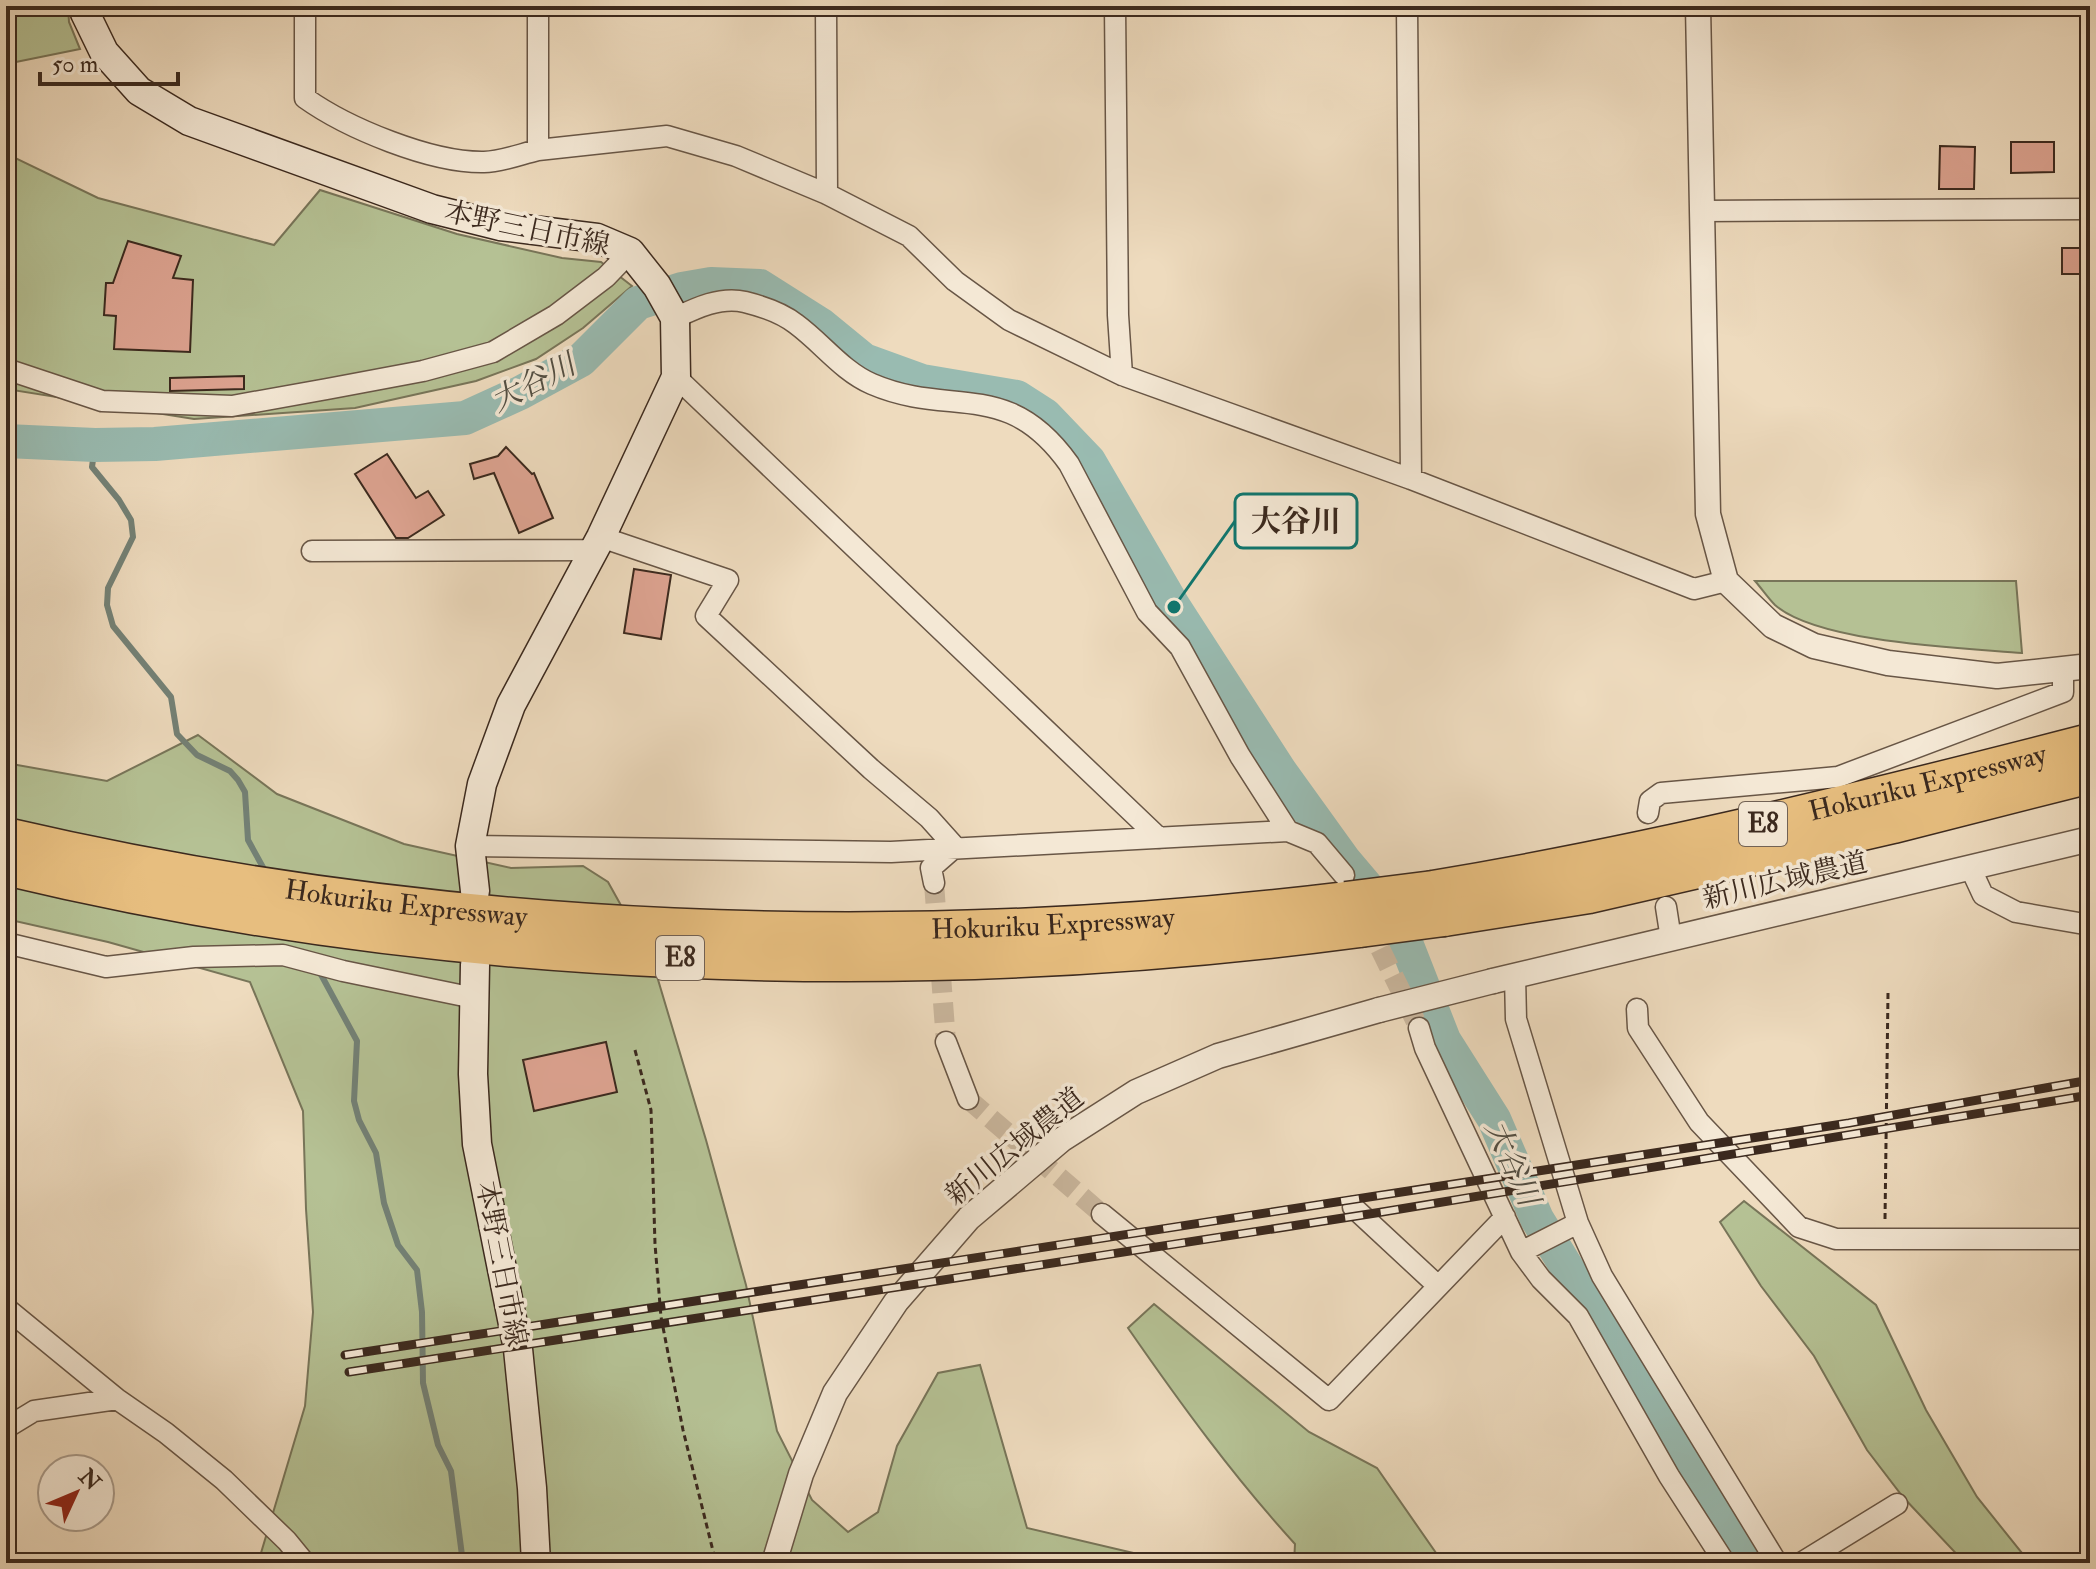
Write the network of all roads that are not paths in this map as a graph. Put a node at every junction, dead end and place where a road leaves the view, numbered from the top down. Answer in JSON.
{"nodes":[{"id":1,"x":84,"y":6,"type":"edge"},
{"id":2,"x":305,"y":6,"type":"edge"},
{"id":3,"x":538,"y":6,"type":"edge"},
{"id":4,"x":826,"y":6,"type":"edge"},
{"id":5,"x":1115,"y":6,"type":"edge"},
{"id":6,"x":1407,"y":6,"type":"edge"},
{"id":7,"x":1698,"y":6,"type":"edge"},
{"id":8,"x":538,"y":150,"type":"junction"},
{"id":9,"x":827,"y":194,"type":"junction"},
{"id":10,"x":2090,"y":209,"type":"edge"},
{"id":11,"x":1701,"y":211,"type":"junction"},
{"id":12,"x":630,"y":252,"type":"junction"},
{"id":13,"x":675,"y":318,"type":"junction"},
{"id":14,"x":6,"y":369,"type":"edge"},
{"id":15,"x":1122,"y":375,"type":"junction"},
{"id":16,"x":676,"y":377,"type":"junction"},
{"id":17,"x":1411,"y":479,"type":"junction"},
{"id":18,"x":598,"y":543,"type":"junction"},
{"id":19,"x":312,"y":551,"type":"dead end"},
{"id":20,"x":1726,"y":581,"type":"junction"},
{"id":21,"x":2090,"y":666,"type":"edge"},
{"id":22,"x":2063,"y":670,"type":"junction"},
{"id":23,"x":2090,"y":742,"type":"edge"},
{"id":24,"x":2090,"y":775,"type":"edge"},
{"id":25,"x":1648,"y":813,"type":"dead end"},
{"id":26,"x":1288,"y":831,"type":"junction"},
{"id":27,"x":6,"y":836,"type":"edge"},
{"id":28,"x":1159,"y":838,"type":"junction"},
{"id":29,"x":2090,"y":839,"type":"edge"},
{"id":30,"x":470,"y":846,"type":"junction"},
{"id":31,"x":955,"y":847,"type":"junction"},
{"id":32,"x":6,"y":867,"type":"edge"},
{"id":33,"x":1970,"y":867,"type":"junction"},
{"id":34,"x":934,"y":883,"type":"tunnel mouth"},
{"id":35,"x":475,"y":891,"type":"dead end"},
{"id":36,"x":1350,"y":901,"type":"junction"},
{"id":37,"x":1438,"y":904,"type":"junction"},
{"id":38,"x":1666,"y":907,"type":"dead end"},
{"id":39,"x":2090,"y":925,"type":"edge"},
{"id":40,"x":1671,"y":939,"type":"junction"},
{"id":41,"x":6,"y":943,"type":"edge"},
{"id":42,"x":475,"y":965,"type":"dead end"},
{"id":43,"x":1504,"y":978,"type":"junction"},
{"id":44,"x":474,"y":998,"type":"junction"},
{"id":45,"x":1637,"y":1009,"type":"dead end"},
{"id":46,"x":1419,"y":1028,"type":"tunnel mouth"},
{"id":47,"x":946,"y":1042,"type":"tunnel mouth"},
{"id":48,"x":968,"y":1099,"type":"tunnel mouth"},
{"id":49,"x":1353,"y":1207,"type":"dead end"},
{"id":50,"x":1102,"y":1214,"type":"tunnel mouth"},
{"id":51,"x":1505,"y":1217,"type":"junction"},
{"id":52,"x":1578,"y":1223,"type":"junction"},
{"id":53,"x":2090,"y":1239,"type":"edge"},
{"id":54,"x":1521,"y":1252,"type":"junction"},
{"id":55,"x":1438,"y":1286,"type":"junction"},
{"id":56,"x":6,"y":1308,"type":"edge"},
{"id":57,"x":117,"y":1399,"type":"junction"},
{"id":58,"x":6,"y":1428,"type":"edge"},
{"id":59,"x":1897,"y":1504,"type":"dead end"},
{"id":60,"x":305,"y":1563,"type":"edge"},
{"id":61,"x":536,"y":1563,"type":"edge"},
{"id":62,"x":774,"y":1563,"type":"edge"},
{"id":63,"x":1725,"y":1563,"type":"edge"},
{"id":64,"x":1777,"y":1563,"type":"edge"},
{"id":65,"x":1801,"y":1563,"type":"edge"}],
"edges":[{"from":1,"to":12,"type":"main road","name":"本野三日市線"},
{"from":2,"to":8,"type":"street"},
{"from":3,"to":8,"type":"street"},
{"from":4,"to":9,"type":"street"},
{"from":5,"to":15,"type":"street"},
{"from":6,"to":17,"type":"street"},
{"from":7,"to":11,"type":"street"},
{"from":8,"to":9,"type":"street"},
{"from":9,"to":15,"type":"street"},
{"from":10,"to":11,"type":"street"},
{"from":11,"to":20,"type":"street"},
{"from":12,"to":13,"type":"main road","name":"本野三日市線"},
{"from":12,"to":14,"type":"street"},
{"from":13,"to":16,"type":"main road","name":"本野三日市線"},
{"from":13,"to":26,"type":"street"},
{"from":15,"to":17,"type":"street"},
{"from":16,"to":18,"type":"main road","name":"本野三日市線"},
{"from":16,"to":28,"type":"street"},
{"from":17,"to":20,"type":"street"},
{"from":18,"to":19,"type":"street"},
{"from":18,"to":30,"type":"main road","name":"本野三日市線"},
{"from":18,"to":31,"type":"street"},
{"from":20,"to":22,"type":"street"},
{"from":21,"to":22,"type":"street"},
{"from":22,"to":25,"type":"street"},
{"from":23,"to":37,"type":"highway","name":"Hokuriku Expressway","number":"E8"},
{"from":24,"to":37,"type":"highway","name":"Hokuriku Expressway","number":"E8"},
{"from":26,"to":28,"type":"street"},
{"from":26,"to":36,"type":"street"},
{"from":27,"to":36,"type":"highway","name":"Hokuriku Expressway","number":"E8"},
{"from":28,"to":31,"type":"street"},
{"from":29,"to":33,"type":"street","name":"新川広域農道"},
{"from":30,"to":31,"type":"street"},
{"from":30,"to":35,"type":"main road","name":"本野三日市線"},
{"from":31,"to":34,"type":"street"},
{"from":32,"to":36,"type":"highway","name":"Hokuriku Expressway","number":"E8"},
{"from":33,"to":39,"type":"street"},
{"from":33,"to":40,"type":"street","name":"新川広域農道"},
{"from":36,"to":37,"type":"highway","name":"Hokuriku Expressway","number":"E8","bridge":true},
{"from":38,"to":40,"type":"street"},
{"from":40,"to":43,"type":"street","name":"新川広域農道"},
{"from":41,"to":44,"type":"street"},
{"from":42,"to":44,"type":"main road","name":"本野三日市線"},
{"from":43,"to":52,"type":"street"},
{"from":43,"to":62,"type":"street","name":"新川広域農道","bridge":true},
{"from":44,"to":61,"type":"main road","name":"本野三日市線"},
{"from":45,"to":53,"type":"street"},
{"from":46,"to":51,"type":"street"},
{"from":47,"to":48,"type":"street"},
{"from":49,"to":55,"type":"street"},
{"from":50,"to":55,"type":"street"},
{"from":51,"to":54,"type":"street"},
{"from":51,"to":55,"type":"street"},
{"from":52,"to":54,"type":"street"},
{"from":52,"to":64,"type":"street"},
{"from":54,"to":63,"type":"street"},
{"from":56,"to":57,"type":"street"},
{"from":57,"to":58,"type":"street"},
{"from":57,"to":60,"type":"street"},
{"from":59,"to":65,"type":"street"}]}
